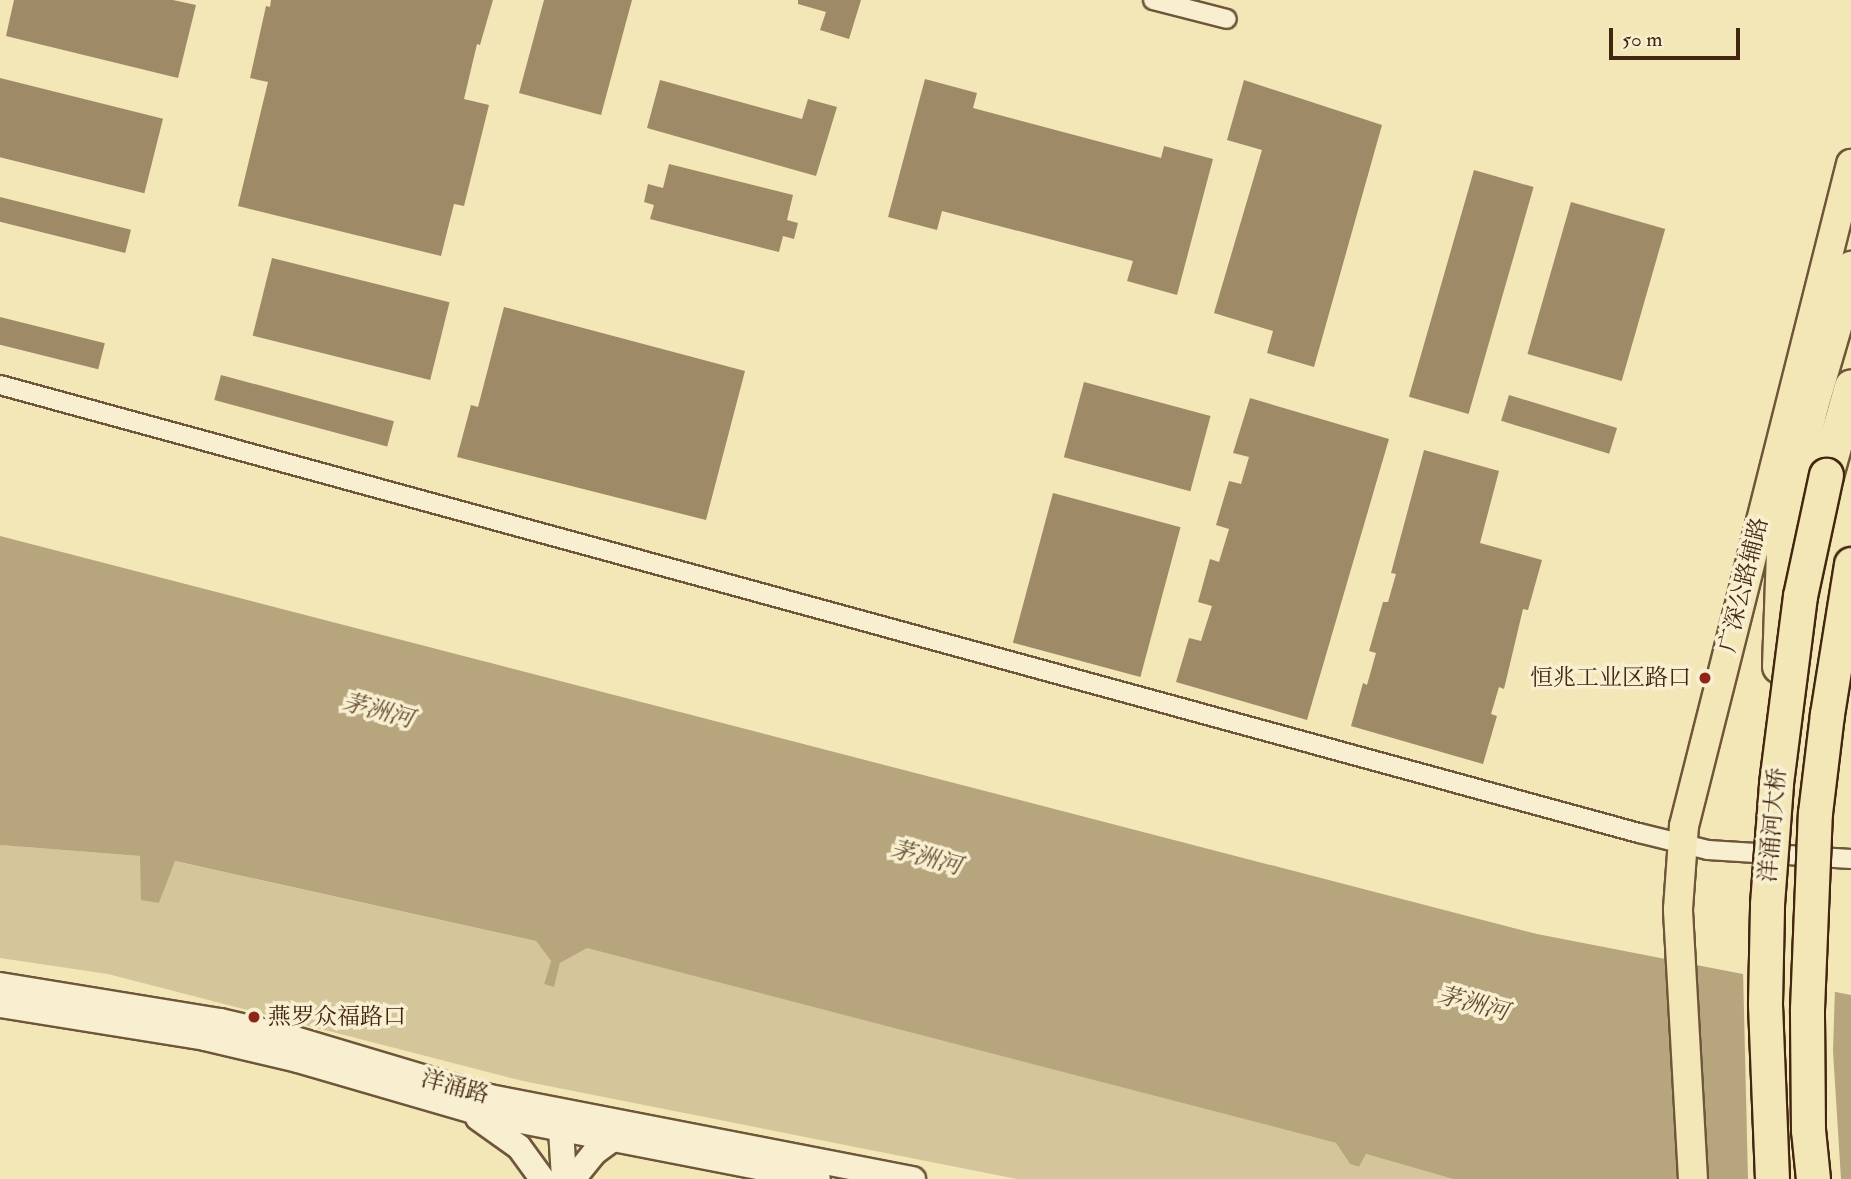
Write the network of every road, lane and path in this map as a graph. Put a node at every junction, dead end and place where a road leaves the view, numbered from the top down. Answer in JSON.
{"nodes":[{"id":1,"x":1153,"y":0,"type":"edge"},
{"id":2,"x":1227,"y":19,"type":"dead end"},
{"id":3,"x":1851,"y":164,"type":"edge"},
{"id":4,"x":1851,"y":268,"type":"edge"},
{"id":5,"x":0,"y":385,"type":"edge"},
{"id":6,"x":1851,"y":386,"type":"edge"},
{"id":7,"x":1851,"y":564,"type":"edge"},
{"id":8,"x":1776,"y":783,"type":"junction"},
{"id":9,"x":1682,"y":844,"type":"junction"},
{"id":10,"x":1851,"y":859,"type":"edge"},
{"id":11,"x":0,"y":985,"type":"edge"},
{"id":12,"x":0,"y":1004,"type":"edge"},
{"id":13,"x":452,"y":1106,"type":"junction"},
{"id":14,"x":554,"y":1118,"type":"junction"},
{"id":15,"x":614,"y":1138,"type":"junction"},
{"id":16,"x":545,"y":1179,"type":"edge"},
{"id":17,"x":564,"y":1179,"type":"edge"},
{"id":18,"x":573,"y":1179,"type":"edge"},
{"id":19,"x":818,"y":1179,"type":"edge"},
{"id":20,"x":913,"y":1179,"type":"edge"},
{"id":21,"x":1693,"y":1179,"type":"edge"},
{"id":22,"x":1772,"y":1179,"type":"edge"},
{"id":23,"x":1813,"y":1179,"type":"edge"}],
"edges":[{"from":1,"to":2,"type":"street"},
{"from":3,"to":9,"type":"main road","name":"广深公路辅路"},
{"from":4,"to":8,"type":"highway","bridge":true},
{"from":5,"to":9,"type":"street"},
{"from":6,"to":8,"type":"highway","name":"洋涌河大桥","bridge":true},
{"from":7,"to":23,"type":"highway","name":"洋涌河大桥","bridge":true},
{"from":8,"to":22,"type":"highway","name":"洋涌河大桥","bridge":true},
{"from":9,"to":10,"type":"street"},
{"from":9,"to":21,"type":"main road","name":"广深公路辅路"},
{"from":11,"to":14,"type":"street","name":"洋涌路"},
{"from":12,"to":13,"type":"street","name":"洋涌路"},
{"from":13,"to":14,"type":"street","name":"洋涌路"},
{"from":13,"to":16,"type":"street"},
{"from":14,"to":15,"type":"street","name":"洋涌路"},
{"from":14,"to":16,"type":"street"},
{"from":14,"to":17,"type":"street"},
{"from":14,"to":20,"type":"street","name":"洋涌路"},
{"from":15,"to":18,"type":"street"},
{"from":15,"to":19,"type":"street","name":"洋涌路"}]}
